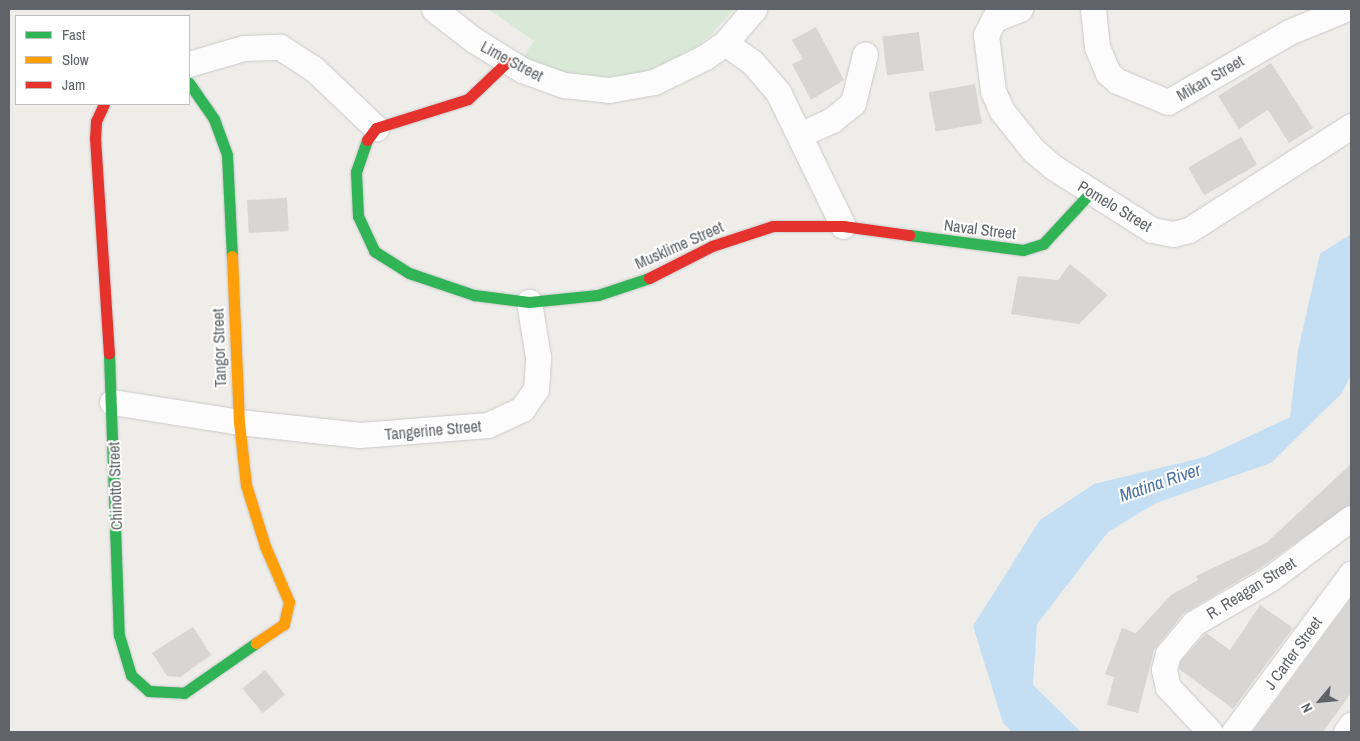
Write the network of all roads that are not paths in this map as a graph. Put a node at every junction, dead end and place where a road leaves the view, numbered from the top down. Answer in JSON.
{"nodes":[{"id":1,"x":434,"y":9,"type":"edge"},
{"id":2,"x":754,"y":9,"type":"edge"},
{"id":3,"x":1020,"y":9,"type":"edge"},
{"id":4,"x":1093,"y":9,"type":"edge"},
{"id":5,"x":1345,"y":9,"type":"edge"},
{"id":6,"x":725,"y":43,"type":"junction"},
{"id":7,"x":865,"y":54,"type":"dead end"},
{"id":8,"x":507,"y":62,"type":"junction"},
{"id":9,"x":190,"y":64,"type":"edge"},
{"id":10,"x":190,"y":84,"type":"edge"},
{"id":11,"x":104,"y":105,"type":"edge"},
{"id":12,"x":1351,"y":126,"type":"edge"},
{"id":13,"x":376,"y":128,"type":"junction"},
{"id":14,"x":801,"y":134,"type":"junction"},
{"id":15,"x":1090,"y":193,"type":"junction"},
{"id":16,"x":843,"y":226,"type":"junction"},
{"id":17,"x":529,"y":302,"type":"junction"},
{"id":18,"x":112,"y":402,"type":"junction"},
{"id":19,"x":239,"y":422,"type":"junction"},
{"id":20,"x":1351,"y":518,"type":"edge"},
{"id":21,"x":1351,"y":574,"type":"edge"},
{"id":22,"x":289,"y":613,"type":"joint"},
{"id":23,"x":1351,"y":725,"type":"edge"},
{"id":24,"x":1210,"y":732,"type":"edge"},
{"id":25,"x":1234,"y":732,"type":"edge"},
{"id":26,"x":1346,"y":732,"type":"edge"}],
"edges":[{"from":1,"to":8,"type":"street","name":"Lime Street"},
{"from":2,"to":6,"type":"street","name":"Lime Street"},
{"from":3,"to":15,"type":"street","name":"Pomelo Street"},
{"from":4,"to":5,"type":"street","name":"Mikan Street"},
{"from":6,"to":8,"type":"street","name":"Lime Street"},
{"from":6,"to":14,"type":"street"},
{"from":7,"to":14,"type":"street"},
{"from":8,"to":13,"type":"street"},
{"from":9,"to":13,"type":"street"},
{"from":10,"to":19,"type":"street","name":"Tangor Street"},
{"from":11,"to":18,"type":"street","name":"Chinotto Street"},
{"from":12,"to":15,"type":"street","name":"Pomelo Street"},
{"from":13,"to":17,"type":"street"},
{"from":14,"to":16,"type":"street"},
{"from":15,"to":16,"type":"street","name":"Naval Street"},
{"from":16,"to":17,"type":"street","name":"Musklime Street"},
{"from":17,"to":19,"type":"street","name":"Tangerine Street"},
{"from":18,"to":19,"type":"street","name":"Tangerine Street"},
{"from":18,"to":22,"type":"street","name":"Chinotto Street"},
{"from":19,"to":22,"type":"street","name":"Tangor Street"},
{"from":20,"to":24,"type":"street","name":"R. Reagan Street"},
{"from":21,"to":25,"type":"street","name":"J Carter Street"},
{"from":23,"to":26,"type":"street"}]}
